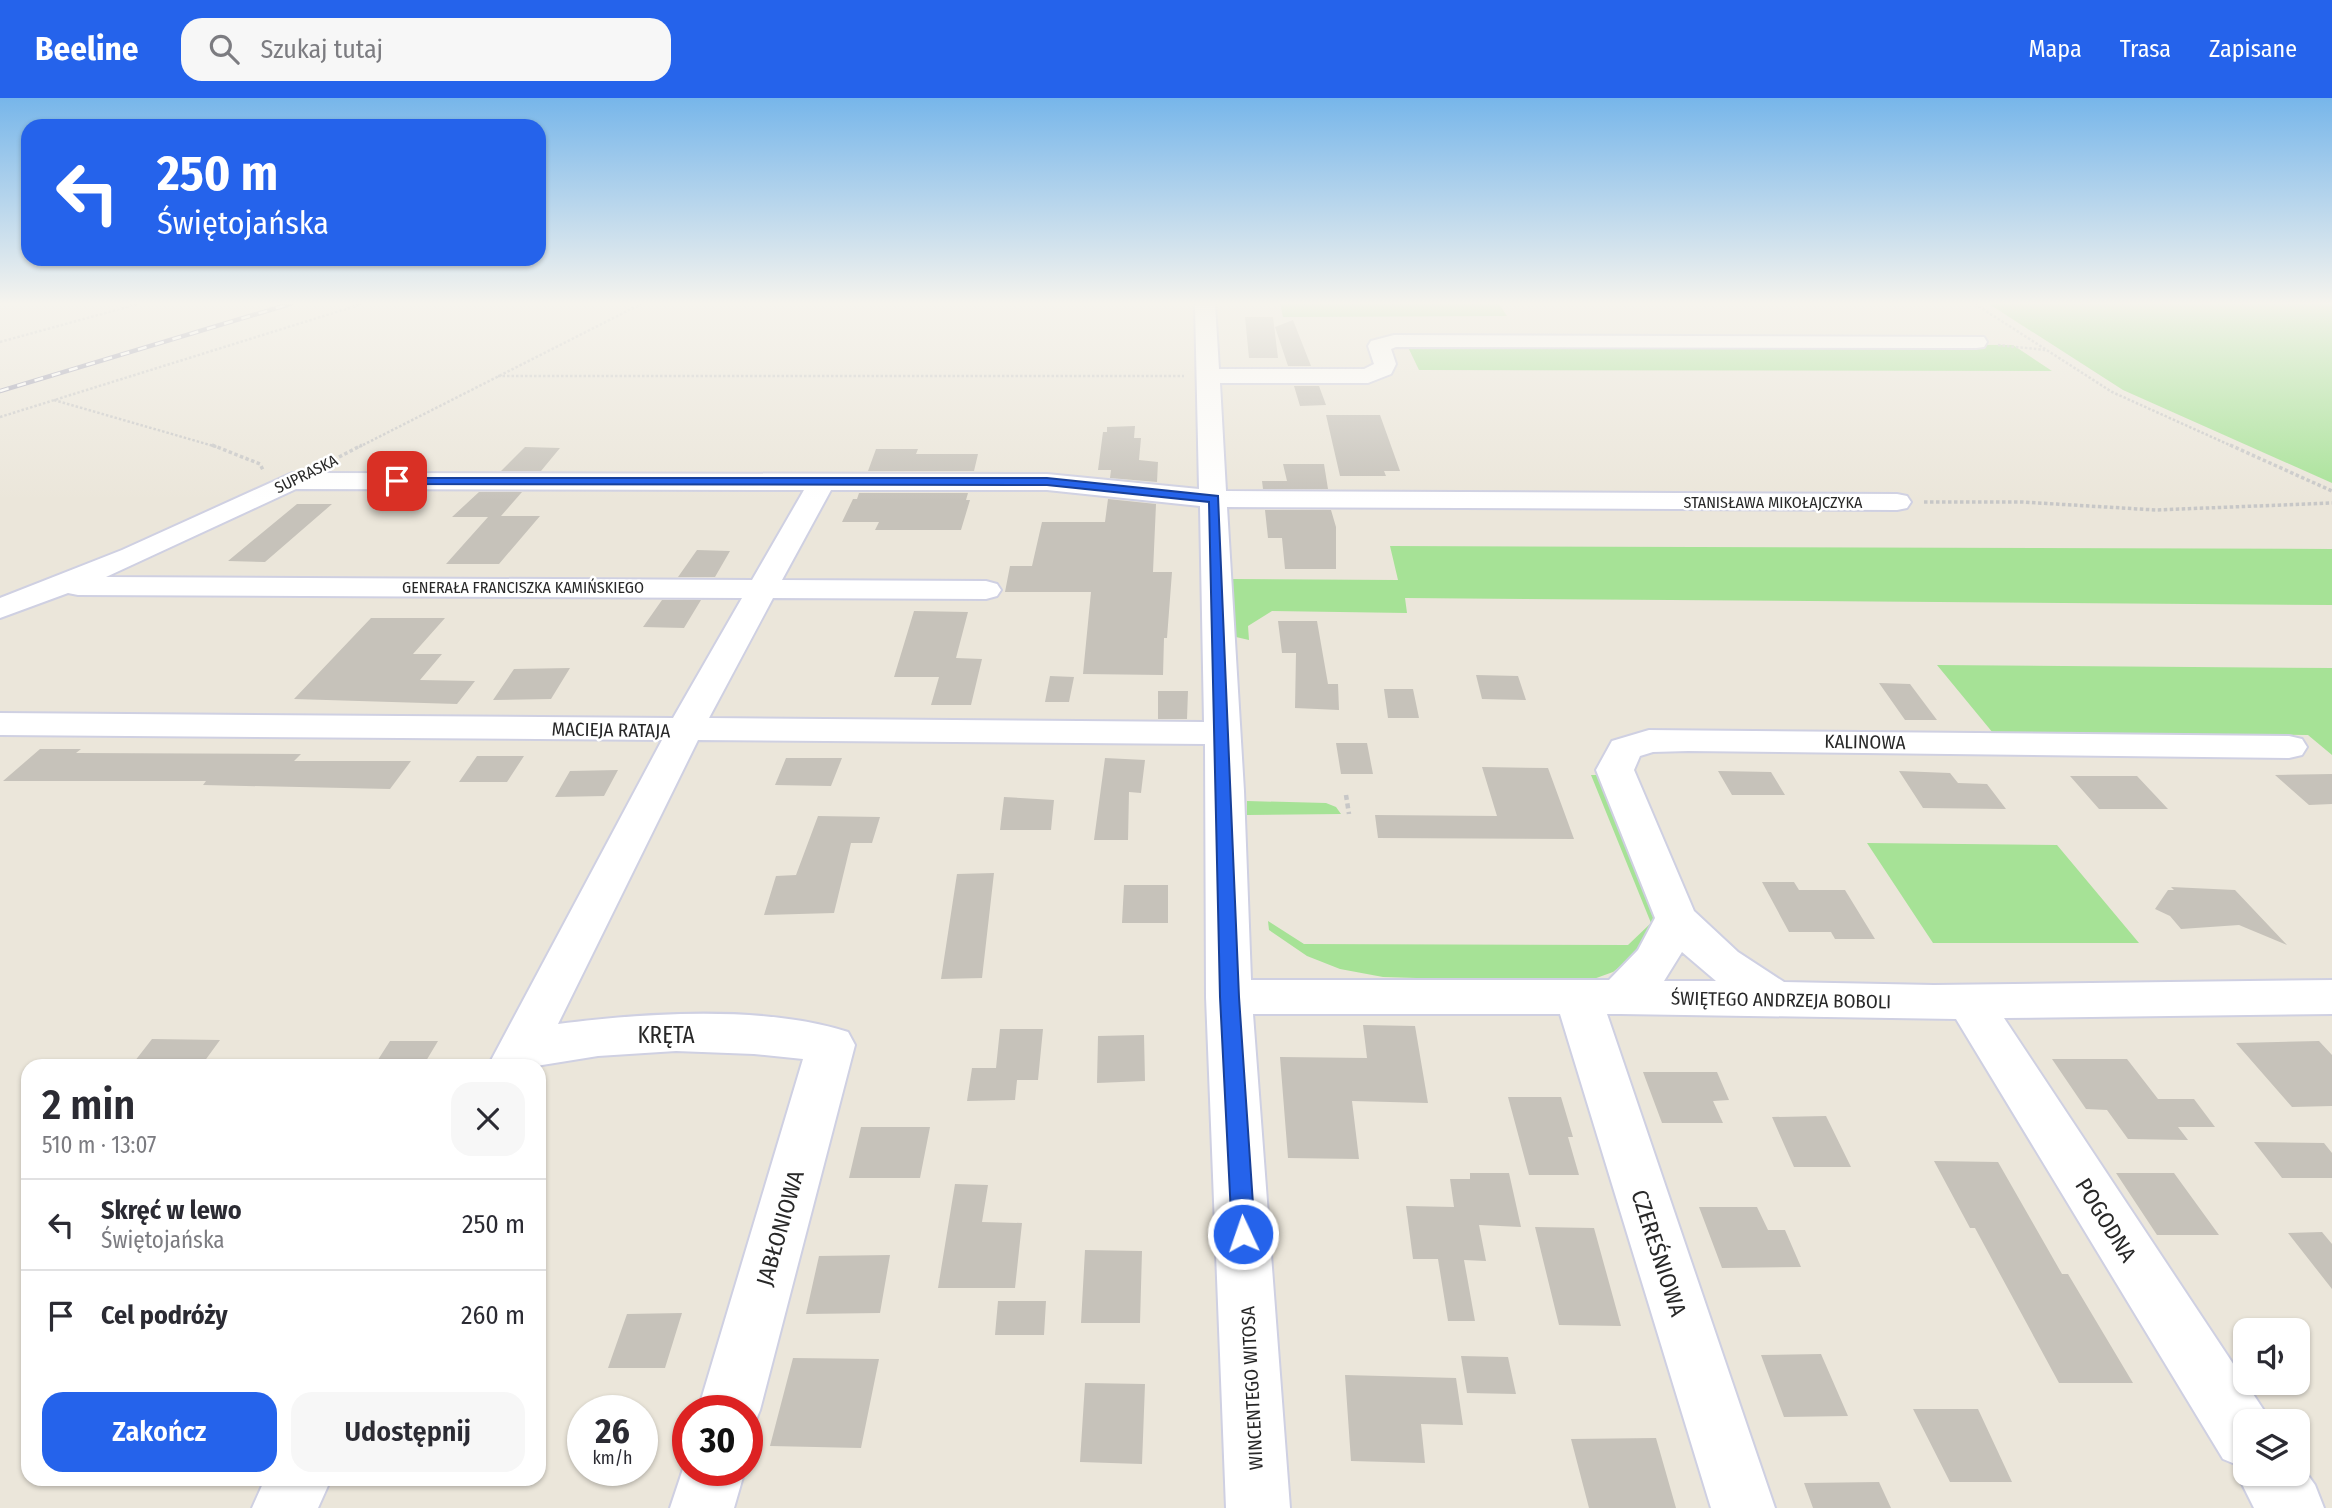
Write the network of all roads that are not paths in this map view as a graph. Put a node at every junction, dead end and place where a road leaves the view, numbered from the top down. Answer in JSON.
{"nodes":[{"id":1,"x":1209,"y":370,"type":"edge"},
{"id":2,"x":1380,"y":370,"type":"edge"},
{"id":3,"x":1209,"y":376,"type":"junction"},
{"id":4,"x":292,"y":481,"type":"joint"},
{"id":5,"x":822,"y":481,"type":"junction"},
{"id":6,"x":1214,"y":499,"type":"junction"},
{"id":7,"x":1897,"y":502,"type":"road end"},
{"id":8,"x":60,"y":586,"type":"junction"},
{"id":9,"x":763,"y":588,"type":"junction"},
{"id":10,"x":986,"y":590,"type":"dead end"},
{"id":11,"x":0,"y":608,"type":"edge"},
{"id":12,"x":0,"y":724,"type":"edge"},
{"id":13,"x":684,"y":731,"type":"junction"},
{"id":14,"x":1222,"y":733,"type":"junction"},
{"id":15,"x":2289,"y":747,"type":"dead end"},
{"id":16,"x":1676,"y":918,"type":"junction"},
{"id":17,"x":1229,"y":997,"type":"junction"},
{"id":18,"x":1599,"y":997,"type":"junction"},
{"id":19,"x":2332,"y":997,"type":"edge"},
{"id":20,"x":1779,"y":1001,"type":"junction"},
{"id":21,"x":1969,"y":1001,"type":"junction"},
{"id":22,"x":831,"y":1045,"type":"joint"},
{"id":23,"x":517,"y":1057,"type":"edge"},
{"id":24,"x":733,"y":1395,"type":"edge"},
{"id":25,"x":2233,"y":1418,"type":"edge"},
{"id":26,"x":295,"y":1486,"type":"edge"},
{"id":27,"x":708,"y":1486,"type":"edge"},
{"id":28,"x":2277,"y":1486,"type":"edge"},
{"id":29,"x":284,"y":1508,"type":"edge"},
{"id":30,"x":702,"y":1508,"type":"edge"},
{"id":31,"x":1258,"y":1508,"type":"edge"},
{"id":32,"x":1744,"y":1508,"type":"edge"},
{"id":33,"x":2292,"y":1508,"type":"edge"}],
"edges":[{"from":1,"to":3,"type":"street","name":"WINCENTEGO WITOSA"},
{"from":2,"to":3,"type":"street"},
{"from":3,"to":6,"type":"street","name":"WINCENTEGO WITOSA"},
{"from":4,"to":5,"type":"street","name":"STANISŁAWA MIKOŁAJCZYKA"},
{"from":4,"to":8,"type":"street","name":"SUPRASKA"},
{"from":5,"to":6,"type":"street","name":"STANISŁAWA MIKOŁAJCZYKA"},
{"from":5,"to":9,"type":"street"},
{"from":6,"to":7,"type":"street","name":"STANISŁAWA MIKOŁAJCZYKA"},
{"from":6,"to":14,"type":"street","name":"WINCENTEGO WITOSA"},
{"from":8,"to":9,"type":"street","name":"GENERAŁA FRANCISZKA KAMIŃSKIEGO"},
{"from":8,"to":11,"type":"street","name":"SUPRASKA"},
{"from":9,"to":10,"type":"street","name":"GENERAŁA FRANCISZKA KAMIŃSKIEGO"},
{"from":9,"to":13,"type":"street"},
{"from":12,"to":13,"type":"street","name":"MACIEJA RATAJA"},
{"from":13,"to":14,"type":"street","name":"MACIEJA RATAJA"},
{"from":13,"to":23,"type":"street"},
{"from":14,"to":17,"type":"street","name":"WINCENTEGO WITOSA"},
{"from":15,"to":16,"type":"street","name":"KALINOWA"},
{"from":16,"to":18,"type":"street"},
{"from":16,"to":20,"type":"street","name":"KALINOWA"},
{"from":17,"to":18,"type":"street","name":"ŚWIĘTEGO ANDRZEJA BOBOLI"},
{"from":17,"to":31,"type":"street","name":"WINCENTEGO WITOSA"},
{"from":18,"to":20,"type":"street","name":"ŚWIĘTEGO ANDRZEJA BOBOLI"},
{"from":18,"to":32,"type":"street","name":"CZEREŚNIOWA"},
{"from":19,"to":21,"type":"street","name":"ŚWIĘTEGO ANDRZEJA BOBOLI"},
{"from":20,"to":21,"type":"street","name":"ŚWIĘTEGO ANDRZEJA BOBOLI"},
{"from":21,"to":25,"type":"street","name":"POGODNA"},
{"from":22,"to":23,"type":"street","name":"KRĘTA"},
{"from":22,"to":24,"type":"street","name":"JABŁONIOWA"},
{"from":26,"to":29,"type":"street"},
{"from":27,"to":30,"type":"street"},
{"from":28,"to":33,"type":"street"}]}
